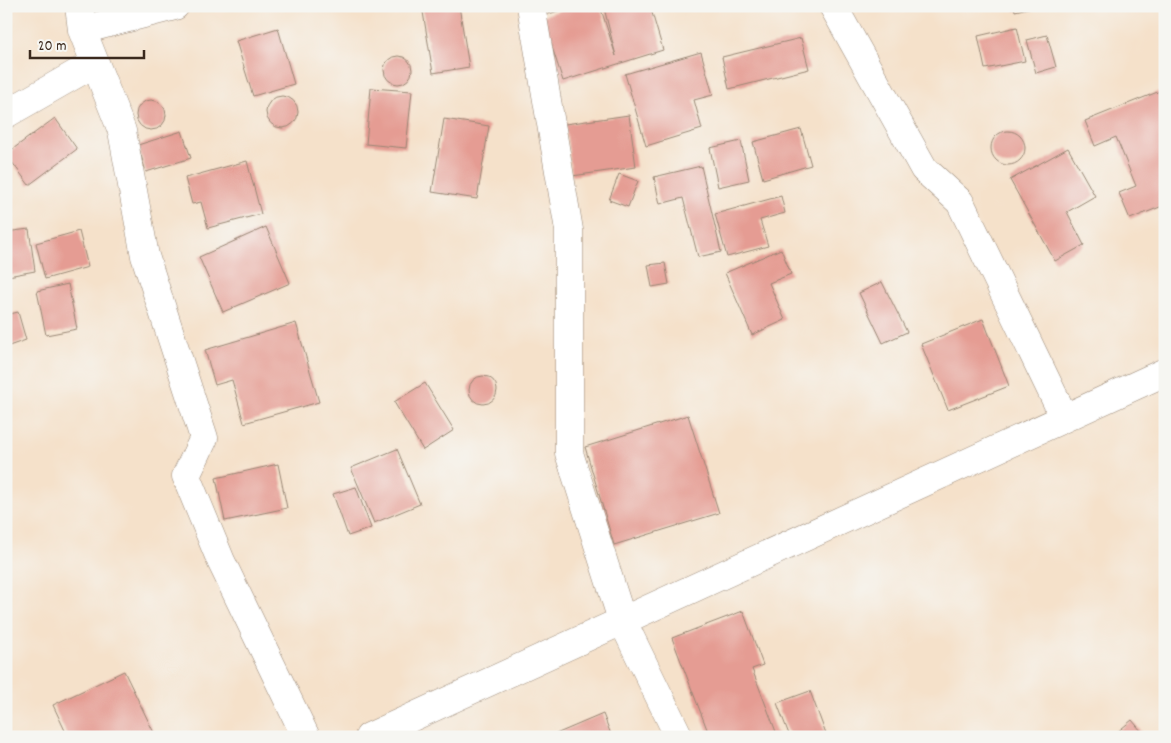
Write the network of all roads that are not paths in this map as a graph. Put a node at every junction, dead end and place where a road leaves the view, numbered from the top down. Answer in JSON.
{"nodes":[{"id":1,"x":175,"y":6,"type":"edge"},
{"id":2,"x":531,"y":6,"type":"edge"},
{"id":3,"x":833,"y":6,"type":"edge"},
{"id":4,"x":81,"y":18,"type":"edge"},
{"id":5,"x":95,"y":63,"type":"junction"},
{"id":6,"x":6,"y":114,"type":"edge"},
{"id":7,"x":1165,"y":372,"type":"edge"},
{"id":8,"x":1064,"y":417,"type":"junction"},
{"id":9,"x":622,"y":620,"type":"junction"},
{"id":10,"x":306,"y":737,"type":"edge"},
{"id":11,"x":369,"y":737,"type":"edge"},
{"id":12,"x":679,"y":737,"type":"edge"}],
"edges":[{"from":1,"to":4,"type":"street"},
{"from":2,"to":9,"type":"street"},
{"from":3,"to":8,"type":"street"},
{"from":4,"to":5,"type":"street"},
{"from":5,"to":6,"type":"street"},
{"from":5,"to":10,"type":"street"},
{"from":7,"to":8,"type":"street"},
{"from":8,"to":9,"type":"street"},
{"from":9,"to":11,"type":"street"},
{"from":9,"to":12,"type":"street"}]}
